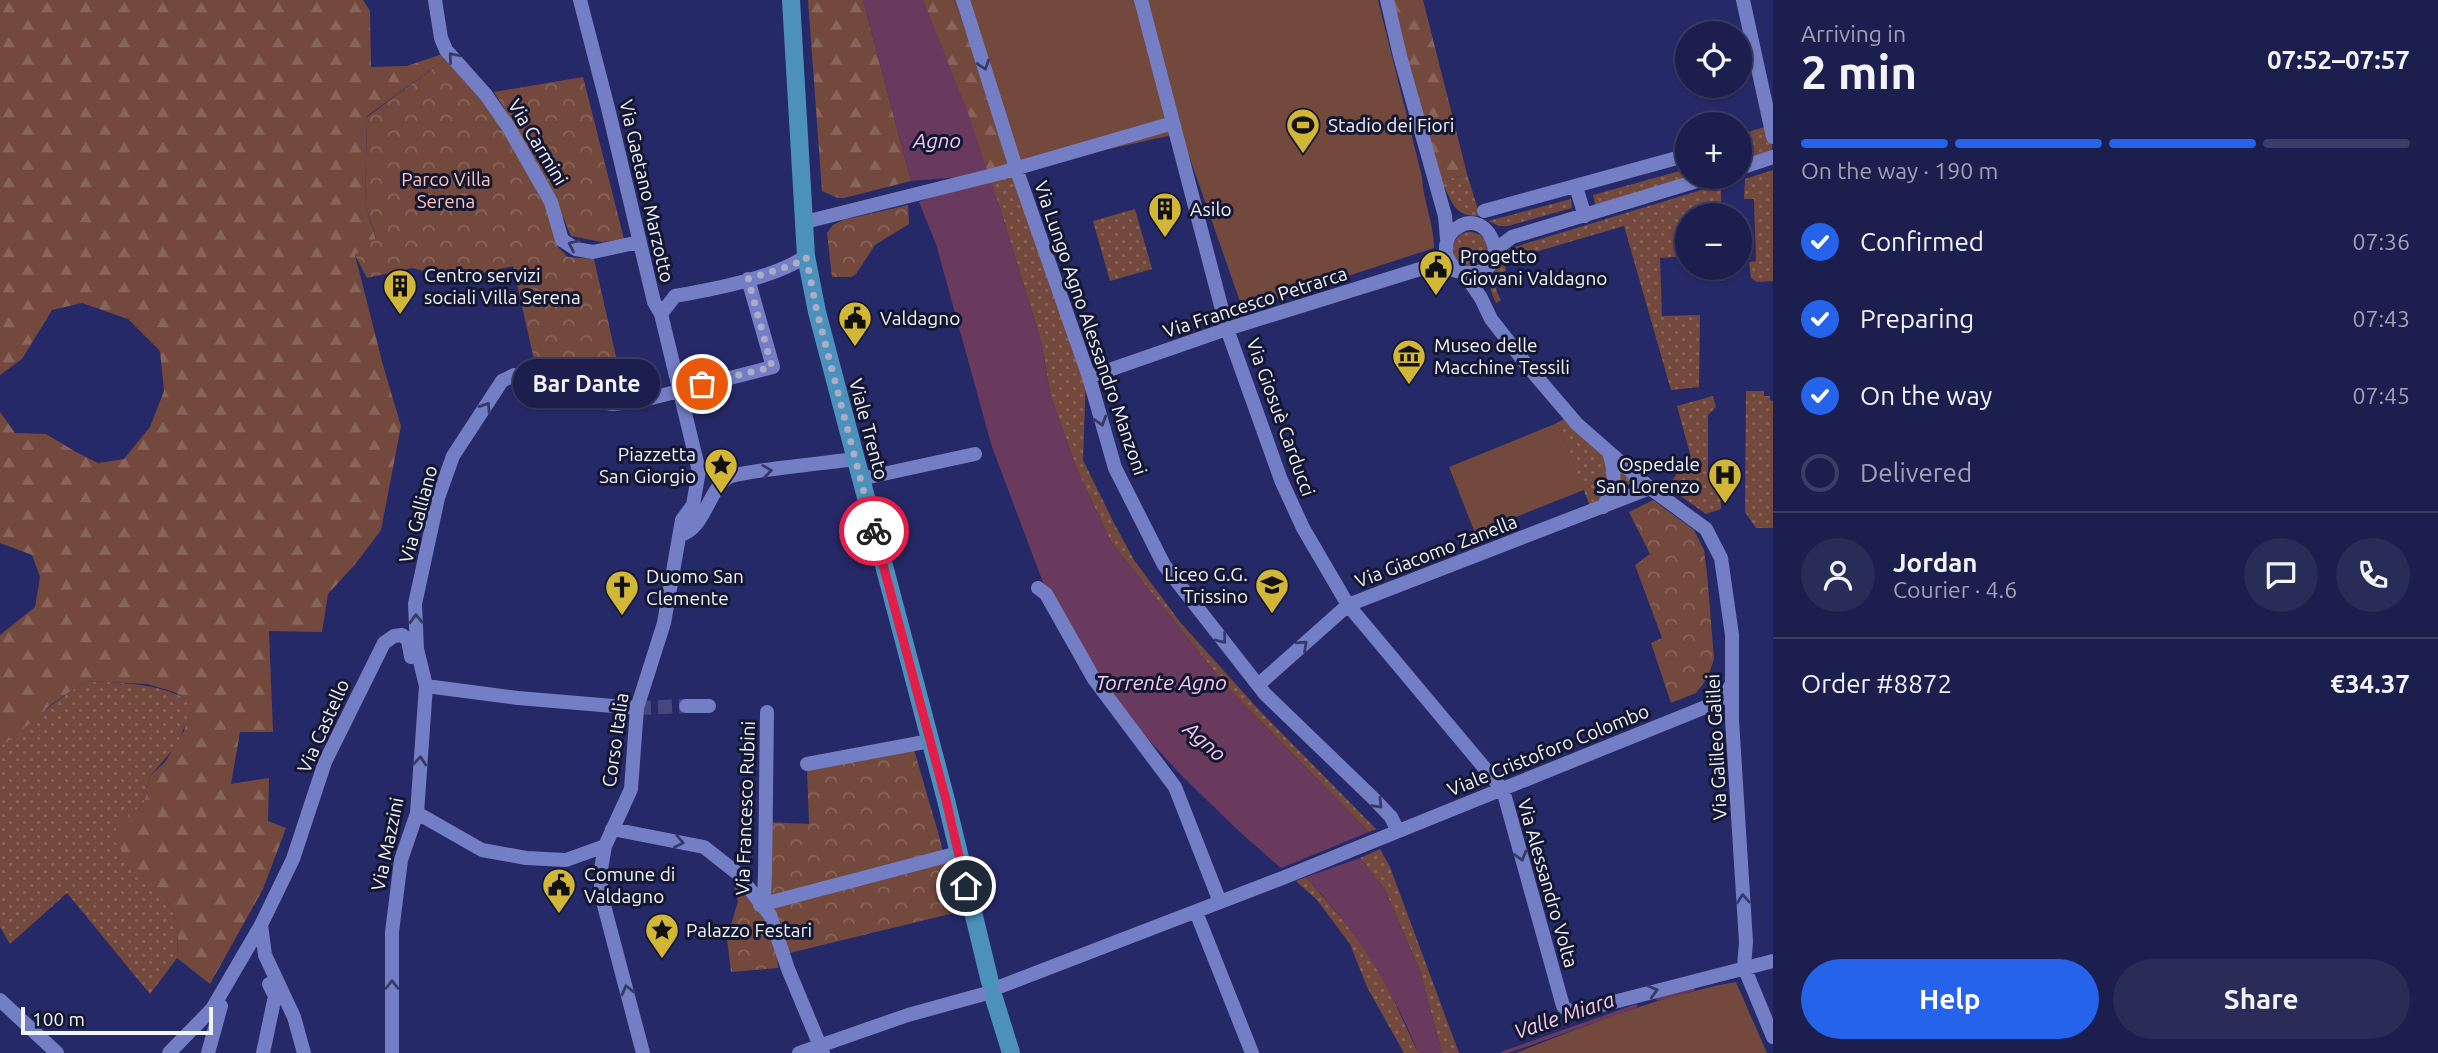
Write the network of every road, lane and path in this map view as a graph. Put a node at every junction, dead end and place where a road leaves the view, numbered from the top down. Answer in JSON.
{"nodes":[{"id":1,"x":435,"y":0,"type":"edge"},
{"id":2,"x":580,"y":0,"type":"edge"},
{"id":3,"x":791,"y":0,"type":"edge"},
{"id":4,"x":963,"y":0,"type":"edge"},
{"id":5,"x":1141,"y":0,"type":"edge"},
{"id":6,"x":1387,"y":0,"type":"edge"},
{"id":7,"x":1743,"y":0,"type":"edge"},
{"id":8,"x":1173,"y":123,"type":"junction"},
{"id":9,"x":1773,"y":137,"type":"edge"},
{"id":10,"x":1773,"y":157,"type":"edge"},
{"id":11,"x":1675,"y":159,"type":"edge"},
{"id":12,"x":1752,"y":163,"type":"edge"},
{"id":13,"x":1016,"y":168,"type":"junction"},
{"id":14,"x":1576,"y":187,"type":"junction"},
{"id":15,"x":1675,"y":188,"type":"edge"},
{"id":16,"x":1484,"y":211,"type":"dead end"},
{"id":17,"x":1445,"y":216,"type":"junction"},
{"id":18,"x":1585,"y":216,"type":"junction"},
{"id":19,"x":805,"y":222,"type":"junction"},
{"id":20,"x":1464,"y":225,"type":"junction"},
{"id":21,"x":1489,"y":233,"type":"junction"},
{"id":22,"x":1512,"y":237,"type":"junction"},
{"id":23,"x":639,"y":242,"type":"junction"},
{"id":24,"x":1446,"y":245,"type":"junction"},
{"id":25,"x":1495,"y":250,"type":"junction"},
{"id":26,"x":806,"y":257,"type":"junction"},
{"id":27,"x":1433,"y":265,"type":"junction"},
{"id":28,"x":1485,"y":268,"type":"junction"},
{"id":29,"x":1460,"y":271,"type":"junction"},
{"id":30,"x":748,"y":279,"type":"junction"},
{"id":31,"x":1481,"y":298,"type":"junction"},
{"id":32,"x":661,"y":314,"type":"junction"},
{"id":33,"x":1227,"y":329,"type":"junction"},
{"id":34,"x":1089,"y":377,"type":"junction"},
{"id":35,"x":679,"y":390,"type":"junction"},
{"id":36,"x":975,"y":454,"type":"dead end"},
{"id":37,"x":1609,"y":454,"type":"junction"},
{"id":38,"x":855,"y":459,"type":"junction"},
{"id":39,"x":860,"y":479,"type":"junction"},
{"id":40,"x":1650,"y":488,"type":"junction"},
{"id":41,"x":1603,"y":507,"type":"junction"},
{"id":42,"x":680,"y":534,"type":"junction"},
{"id":43,"x":1038,"y":588,"type":"dead end"},
{"id":44,"x":1348,"y":605,"type":"junction"},
{"id":45,"x":422,"y":670,"type":"junction"},
{"id":46,"x":1258,"y":685,"type":"junction"},
{"id":47,"x":1731,"y":685,"type":"junction"},
{"id":48,"x":426,"y":686,"type":"junction"},
{"id":49,"x":686,"y":706,"type":"tunnel mouth"},
{"id":50,"x":709,"y":706,"type":"dead end"},
{"id":51,"x":637,"y":708,"type":"junction"},
{"id":52,"x":767,"y":712,"type":"dead end"},
{"id":53,"x":930,"y":741,"type":"junction"},
{"id":54,"x":807,"y":764,"type":"dead end"},
{"id":55,"x":1503,"y":790,"type":"junction"},
{"id":56,"x":417,"y":813,"type":"junction"},
{"id":57,"x":612,"y":829,"type":"junction"},
{"id":58,"x":1398,"y":831,"type":"junction"},
{"id":59,"x":605,"y":846,"type":"junction"},
{"id":60,"x":958,"y":853,"type":"junction"},
{"id":61,"x":1220,"y":902,"type":"junction"},
{"id":62,"x":760,"y":905,"type":"junction"},
{"id":63,"x":1196,"y":912,"type":"junction"},
{"id":64,"x":261,"y":925,"type":"junction"},
{"id":65,"x":253,"y":939,"type":"junction"},
{"id":66,"x":1773,"y":961,"type":"edge"},
{"id":67,"x":1744,"y":967,"type":"junction"},
{"id":68,"x":992,"y":990,"type":"junction"},
{"id":69,"x":0,"y":1000,"type":"edge"},
{"id":70,"x":217,"y":1000,"type":"junction"},
{"id":71,"x":1773,"y":1037,"type":"edge"},
{"id":72,"x":822,"y":1049,"type":"edge"},
{"id":73,"x":57,"y":1053,"type":"edge"},
{"id":74,"x":169,"y":1053,"type":"edge"},
{"id":75,"x":208,"y":1053,"type":"edge"},
{"id":76,"x":264,"y":1053,"type":"edge"},
{"id":77,"x":304,"y":1053,"type":"edge"},
{"id":78,"x":392,"y":1053,"type":"edge"},
{"id":79,"x":643,"y":1053,"type":"edge"},
{"id":80,"x":799,"y":1053,"type":"edge"},
{"id":81,"x":1011,"y":1053,"type":"edge"},
{"id":82,"x":1252,"y":1053,"type":"edge"}],
"edges":[{"from":23,"to":1,"type":"street","name":"Via Carmini","one_way":true},
{"from":2,"to":23,"type":"street","name":"Via Gaetano Marzotto"},
{"from":3,"to":19,"type":"main road","name":"Viale Trento"},
{"from":4,"to":13,"type":"street","name":"Via Lungo Agno Alessandro Manzoni","one_way":true},
{"from":5,"to":8,"type":"street","name":"Via Giosuè Carducci"},
{"from":6,"to":17,"type":"street"},
{"from":7,"to":9,"type":"street"},
{"from":8,"to":13,"type":"street"},
{"from":8,"to":33,"type":"street","name":"Via Giosuè Carducci"},
{"from":10,"to":12,"type":"street"},
{"from":11,"to":14,"type":"street"},
{"from":13,"to":19,"type":"street"},
{"from":13,"to":34,"type":"street","name":"Via Lungo Agno Alessandro Manzoni"},
{"from":14,"to":16,"type":"street"},
{"from":14,"to":18,"type":"street"},
{"from":15,"to":18,"type":"street"},
{"from":17,"to":20,"type":"street"},
{"from":17,"to":24,"type":"street"},
{"from":18,"to":22,"type":"street"},
{"from":19,"to":26,"type":"main road","name":"Viale Trento"},
{"from":20,"to":21,"type":"street"},
{"from":20,"to":24,"type":"street"},
{"from":21,"to":22,"type":"street"},
{"from":21,"to":25,"type":"street"},
{"from":22,"to":25,"type":"street"},
{"from":23,"to":32,"type":"street","name":"Via Gaetano Marzotto"},
{"from":24,"to":27,"type":"street"},
{"from":24,"to":29,"type":"street"},
{"from":25,"to":28,"type":"street"},
{"from":26,"to":30,"type":"street"},
{"from":26,"to":38,"type":"main road","name":"Viale Trento"},
{"from":27,"to":29,"type":"street"},
{"from":27,"to":33,"type":"street","name":"Via Francesco Petrarca"},
{"from":28,"to":29,"type":"street"},
{"from":28,"to":31,"type":"street"},
{"from":29,"to":31,"type":"street"},
{"from":30,"to":32,"type":"street"},
{"from":30,"to":35,"type":"street","name":"Via Galliano"},
{"from":31,"to":37,"type":"street"},
{"from":32,"to":35,"type":"street","name":"Via Gaetano Marzotto"},
{"from":33,"to":34,"type":"street","name":"Via Francesco Petrarca"},
{"from":33,"to":44,"type":"street","name":"Via Giosuè Carducci"},
{"from":34,"to":46,"type":"street","name":"Via Lungo Agno Alessandro Manzoni","one_way":true},
{"from":35,"to":42,"type":"street","name":"Via Gaetano Marzotto"},
{"from":45,"to":35,"type":"street","name":"Via Galliano","one_way":true},
{"from":36,"to":39,"type":"street"},
{"from":37,"to":40,"type":"street"},
{"from":37,"to":41,"type":"street"},
{"from":38,"to":39,"type":"main road","name":"Viale Trento"},
{"from":42,"to":38,"type":"street","one_way":true},
{"from":39,"to":53,"type":"main road","name":"Viale Trento"},
{"from":40,"to":41,"type":"street","name":"Via Giacomo Zanella"},
{"from":40,"to":47,"type":"street","name":"Via Galileo Galilei"},
{"from":41,"to":44,"type":"street","name":"Via Giacomo Zanella"},
{"from":42,"to":51,"type":"street","name":"Corso Italia"},
{"from":43,"to":61,"type":"street"},
{"from":46,"to":44,"type":"street","name":"Via Giacomo Zanella","one_way":true},
{"from":44,"to":55,"type":"street","name":"Via Giosuè Carducci"},
{"from":45,"to":48,"type":"street","name":"Via Galliano"},
{"from":45,"to":64,"type":"street","name":"Via Castello"},
{"from":46,"to":58,"type":"street","name":"Via Lungo Agno Alessandro Manzoni","one_way":true},
{"from":47,"to":55,"type":"street","name":"Viale Cristoforo Colombo"},
{"from":67,"to":47,"type":"street","name":"Via Galileo Galilei","one_way":true},
{"from":48,"to":51,"type":"street"},
{"from":56,"to":48,"type":"street","name":"Via Mazzini","one_way":true},
{"from":49,"to":50,"type":"street"},
{"from":51,"to":57,"type":"street","name":"Corso Italia"},
{"from":52,"to":62,"type":"street","name":"Via Francesco Rubini"},
{"from":53,"to":54,"type":"street"},
{"from":53,"to":60,"type":"main road","name":"Viale Trento"},
{"from":55,"to":58,"type":"street","name":"Viale Cristoforo Colombo"},
{"from":55,"to":67,"type":"street","name":"Via Alessandro Volta","one_way":true},
{"from":56,"to":59,"type":"street"},
{"from":78,"to":56,"type":"street","name":"Via Mazzini","one_way":true},
{"from":57,"to":59,"type":"street","name":"Corso Italia"},
{"from":57,"to":62,"type":"street","one_way":true},
{"from":58,"to":61,"type":"street","name":"Viale Cristoforo Colombo"},
{"from":79,"to":59,"type":"street","name":"Corso Italia","one_way":true},
{"from":60,"to":62,"type":"street"},
{"from":60,"to":68,"type":"main road","name":"Viale Trento"},
{"from":61,"to":63,"type":"street"},
{"from":62,"to":72,"type":"street"},
{"from":63,"to":68,"type":"street"},
{"from":63,"to":82,"type":"street"},
{"from":64,"to":65,"type":"street","name":"Via Castello"},
{"from":64,"to":77,"type":"street"},
{"from":65,"to":70,"type":"street","name":"Via Castello"},
{"from":65,"to":76,"type":"street"},
{"from":66,"to":67,"type":"street"},
{"from":67,"to":71,"type":"street"},
{"from":68,"to":72,"type":"street"},
{"from":68,"to":81,"type":"main road","name":"Viale Trento"},
{"from":69,"to":73,"type":"street"},
{"from":70,"to":74,"type":"street","name":"Via Castello"},
{"from":70,"to":75,"type":"street","name":"Via Castello"},
{"from":72,"to":80,"type":"street"}]}
